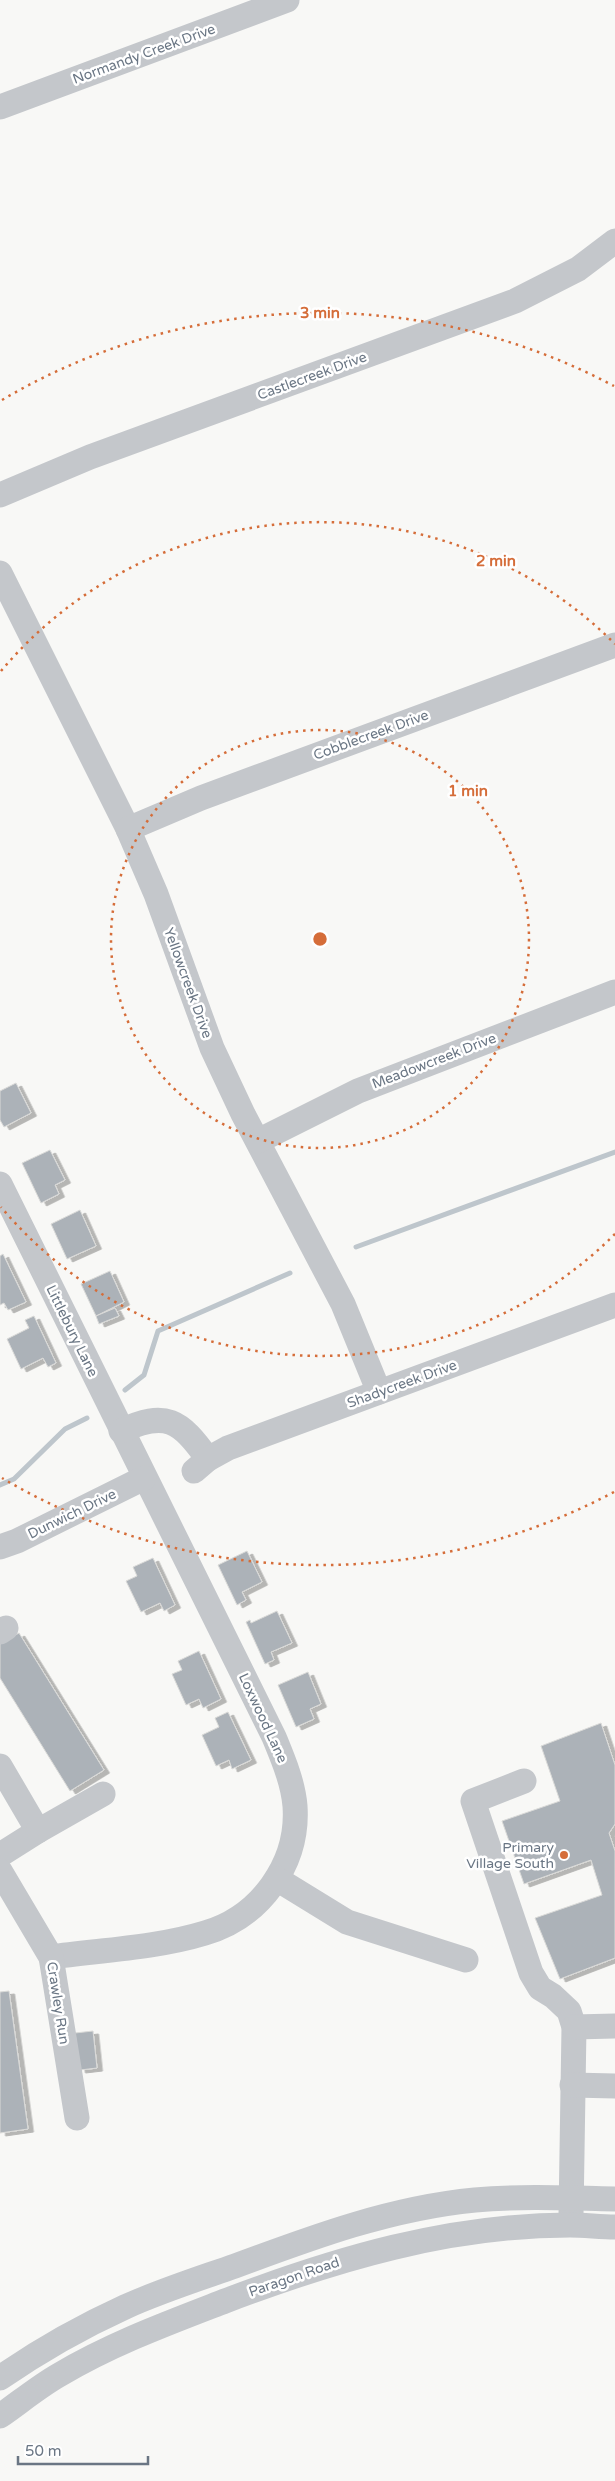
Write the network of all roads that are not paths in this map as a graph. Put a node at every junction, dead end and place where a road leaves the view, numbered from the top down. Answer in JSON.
{"nodes":[{"id":1,"x":287,"y":0,"type":"edge"},
{"id":2,"x":0,"y":107,"type":"edge"},
{"id":3,"x":615,"y":241,"type":"edge"},
{"id":4,"x":0,"y":496,"type":"edge"},
{"id":5,"x":0,"y":573,"type":"edge"},
{"id":6,"x":615,"y":645,"type":"edge"},
{"id":7,"x":128,"y":829,"type":"junction"},
{"id":8,"x":615,"y":992,"type":"edge"},
{"id":9,"x":258,"y":1141,"type":"junction"},
{"id":10,"x":0,"y":1184,"type":"edge"},
{"id":11,"x":615,"y":1305,"type":"edge"},
{"id":12,"x":379,"y":1392,"type":"junction"},
{"id":13,"x":121,"y":1431,"type":"junction"},
{"id":14,"x":144,"y":1478,"type":"junction"},
{"id":15,"x":0,"y":1547,"type":"edge"},
{"id":16,"x":0,"y":1766,"type":"edge"},
{"id":17,"x":524,"y":1781,"type":"dead end"},
{"id":18,"x":102,"y":1794,"type":"dead end"},
{"id":19,"x":38,"y":1831,"type":"junction"},
{"id":20,"x":0,"y":1855,"type":"edge"},
{"id":21,"x":0,"y":1871,"type":"edge"},
{"id":22,"x":277,"y":1879,"type":"junction"},
{"id":23,"x":51,"y":1956,"type":"junction"},
{"id":24,"x":466,"y":1960,"type":"dead end"},
{"id":25,"x":615,"y":2026,"type":"edge"},
{"id":26,"x":574,"y":2027,"type":"junction"},
{"id":27,"x":572,"y":2085,"type":"junction"},
{"id":28,"x":615,"y":2086,"type":"edge"},
{"id":29,"x":77,"y":2118,"type":"dead end"},
{"id":30,"x":571,"y":2198,"type":"junction"},
{"id":31,"x":615,"y":2199,"type":"edge"},
{"id":32,"x":571,"y":2225,"type":"junction"},
{"id":33,"x":615,"y":2227,"type":"edge"},
{"id":34,"x":0,"y":2378,"type":"edge"},
{"id":35,"x":0,"y":2416,"type":"edge"}],
"edges":[{"from":1,"to":2,"type":"street","name":"Normandy Creek Drive"},
{"from":3,"to":4,"type":"street","name":"Castlecreek Drive"},
{"from":5,"to":7,"type":"street","name":"Yellowcreek Drive"},
{"from":6,"to":7,"type":"street","name":"Cobblecreek Drive"},
{"from":7,"to":9,"type":"street","name":"Yellowcreek Drive"},
{"from":8,"to":9,"type":"street","name":"Meadowcreek Drive"},
{"from":9,"to":12,"type":"street","name":"Yellowcreek Drive"},
{"from":10,"to":13,"type":"street","name":"Littlebury Lane"},
{"from":11,"to":12,"type":"street","name":"Shadycreek Drive"},
{"from":12,"to":13,"type":"street","name":"Shadycreek Drive"},
{"from":13,"to":14,"type":"street","name":"Littlebury Lane"},
{"from":14,"to":15,"type":"street","name":"Dunwich Drive"},
{"from":14,"to":22,"type":"street","name":"Loxwood Lane"},
{"from":16,"to":19,"type":"street"},
{"from":17,"to":26,"type":"street"},
{"from":18,"to":19,"type":"street"},
{"from":19,"to":20,"type":"street"},
{"from":21,"to":23,"type":"street","name":"Crawley Run"},
{"from":22,"to":23,"type":"street","name":"Loxwood Lane"},
{"from":22,"to":24,"type":"street"},
{"from":23,"to":29,"type":"street","name":"Crawley Run"},
{"from":25,"to":26,"type":"street"},
{"from":26,"to":27,"type":"street"},
{"from":27,"to":28,"type":"street"},
{"from":27,"to":30,"type":"street"},
{"from":30,"to":31,"type":"street"},
{"from":30,"to":32,"type":"street"},
{"from":30,"to":34,"type":"street"},
{"from":32,"to":33,"type":"street","name":"Paragon Road"},
{"from":32,"to":35,"type":"street","name":"Paragon Road"}]}
